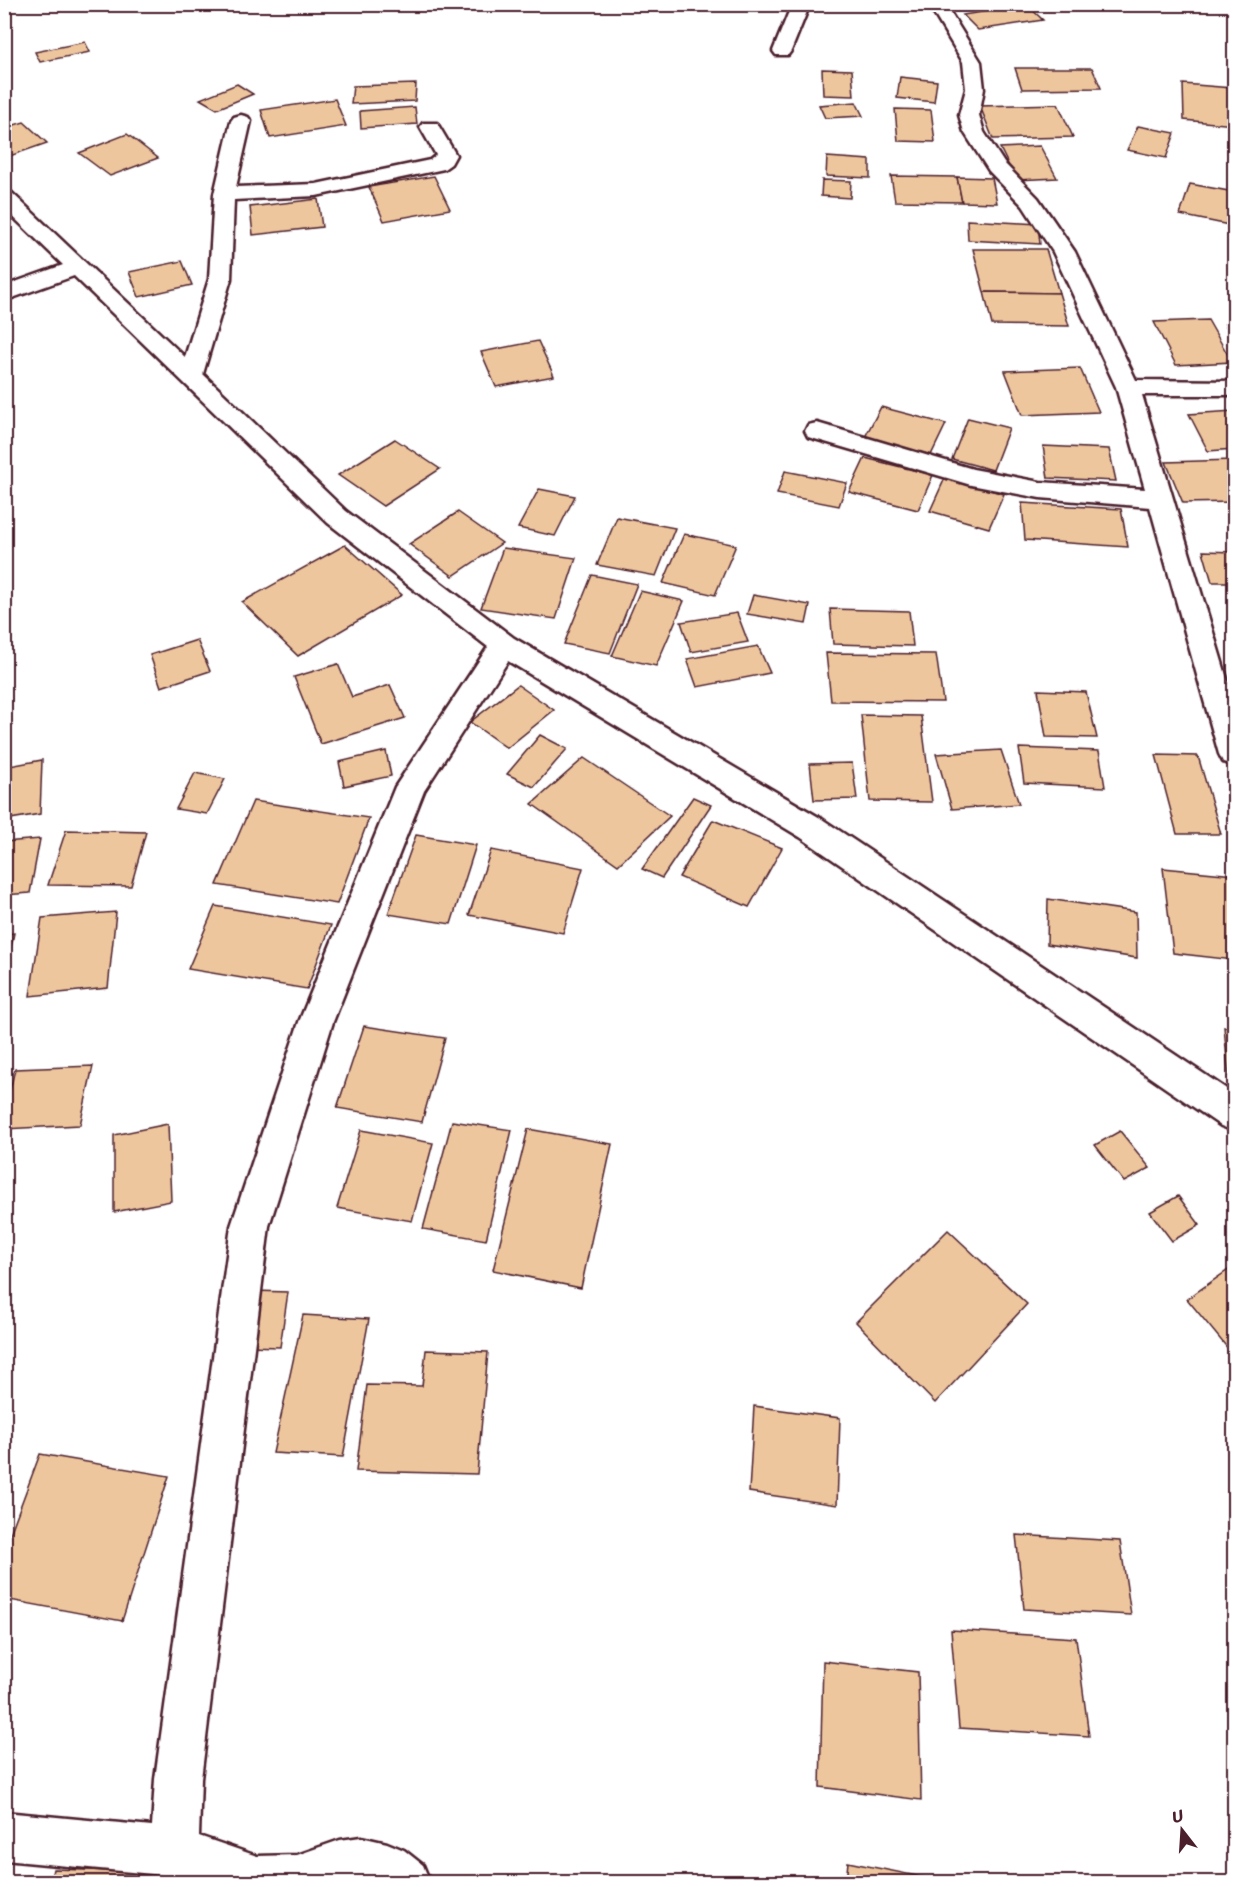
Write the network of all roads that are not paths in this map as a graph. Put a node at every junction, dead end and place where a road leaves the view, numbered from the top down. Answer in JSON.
{"nodes":[{"id":1,"x":801,"y":4,"type":"edge"},
{"id":2,"x":936,"y":4,"type":"edge"},
{"id":3,"x":782,"y":51,"type":"dead end"},
{"id":4,"x":240,"y":121,"type":"dead end"},
{"id":5,"x":430,"y":128,"type":"dead end"},
{"id":6,"x":224,"y":194,"type":"junction"},
{"id":7,"x":4,"y":196,"type":"edge"},
{"id":8,"x":79,"y":267,"type":"junction"},
{"id":9,"x":4,"y":294,"type":"edge"},
{"id":10,"x":190,"y":378,"type":"junction"},
{"id":11,"x":1128,"y":387,"type":"junction"},
{"id":12,"x":1234,"y":388,"type":"edge"},
{"id":13,"x":817,"y":430,"type":"dead end"},
{"id":14,"x":1159,"y":499,"type":"junction"},
{"id":15,"x":504,"y":645,"type":"junction"},
{"id":16,"x":1234,"y":754,"type":"edge"},
{"id":17,"x":1234,"y":1114,"type":"edge"},
{"id":18,"x":4,"y":1836,"type":"edge"},
{"id":19,"x":174,"y":1852,"type":"junction"},
{"id":20,"x":406,"y":1882,"type":"edge"}],
"edges":[{"from":1,"to":3,"type":"street"},
{"from":2,"to":11,"type":"street"},
{"from":4,"to":6,"type":"street"},
{"from":5,"to":6,"type":"street"},
{"from":6,"to":10,"type":"street"},
{"from":7,"to":8,"type":"street"},
{"from":8,"to":9,"type":"street"},
{"from":8,"to":10,"type":"street"},
{"from":10,"to":15,"type":"street"},
{"from":11,"to":12,"type":"street"},
{"from":11,"to":14,"type":"street"},
{"from":13,"to":14,"type":"street"},
{"from":14,"to":16,"type":"street"},
{"from":15,"to":17,"type":"street"},
{"from":15,"to":19,"type":"street"},
{"from":18,"to":19,"type":"street"},
{"from":19,"to":20,"type":"street"}]}
